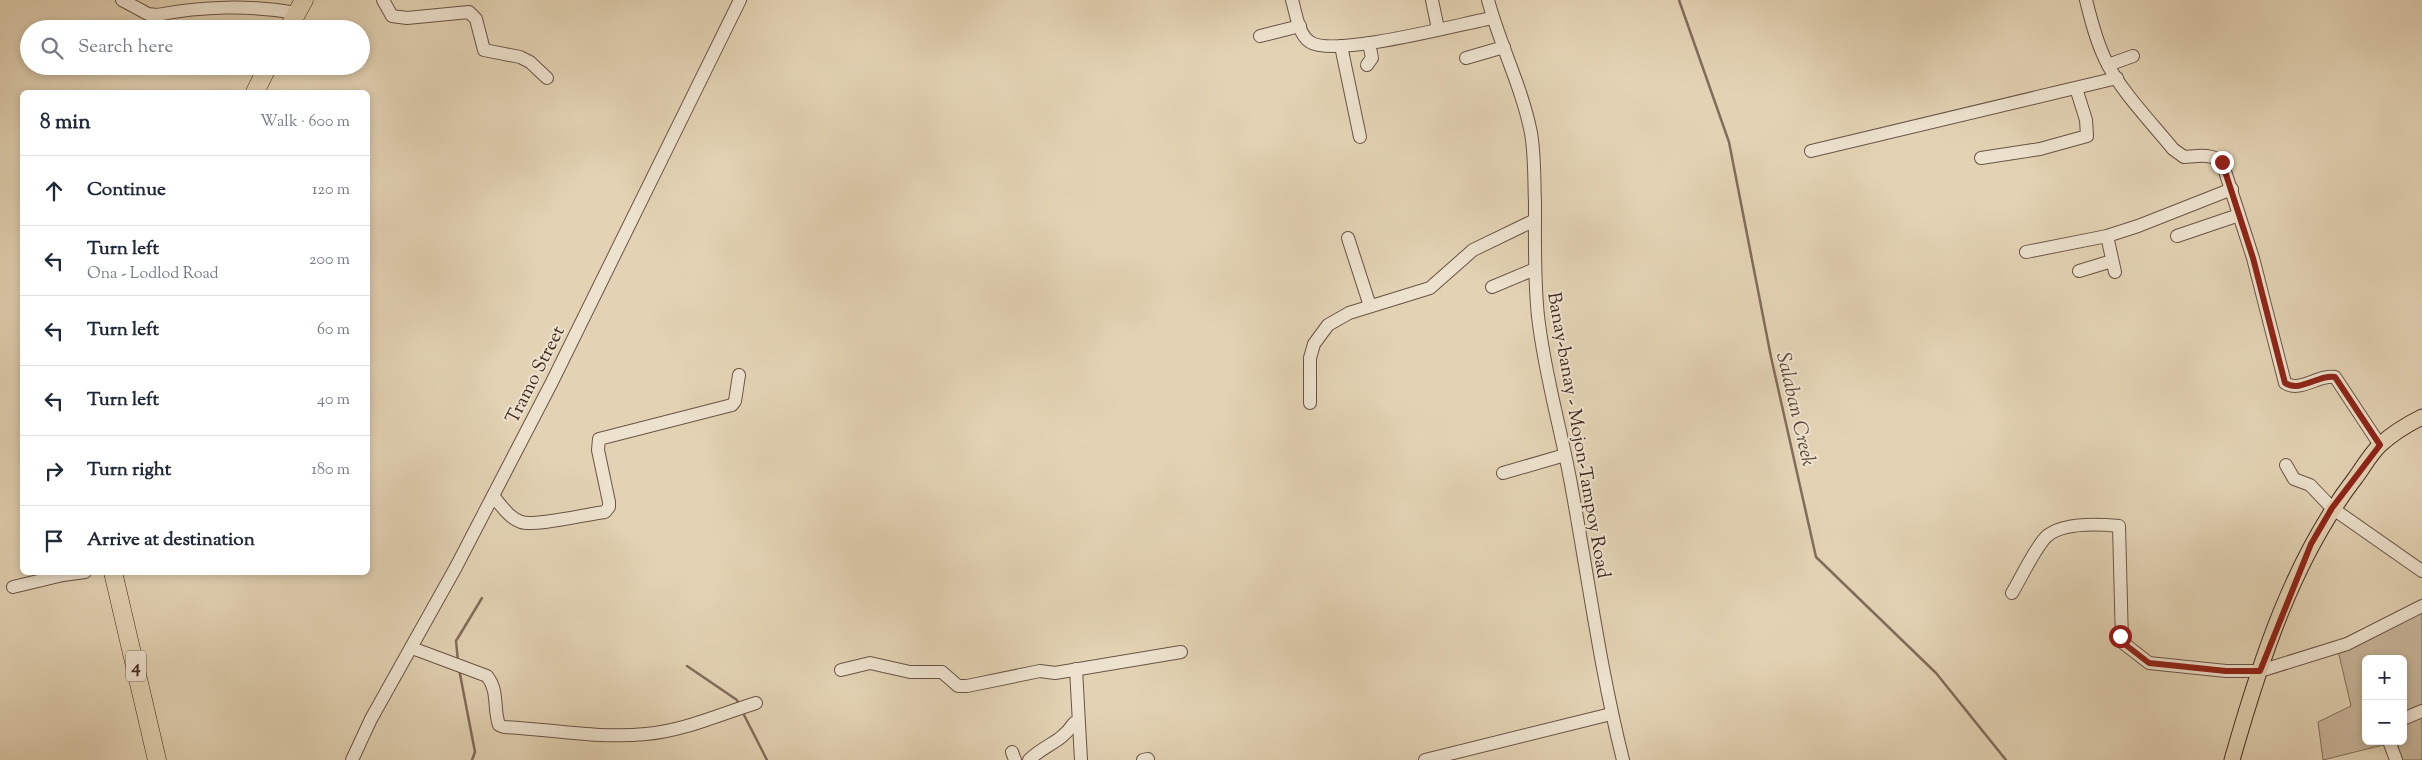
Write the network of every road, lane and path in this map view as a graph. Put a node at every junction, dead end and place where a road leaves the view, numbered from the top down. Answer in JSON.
{"nodes":[{"id":1,"x":122,"y":0,"type":"edge"},
{"id":2,"x":383,"y":0,"type":"edge"},
{"id":3,"x":740,"y":0,"type":"edge"},
{"id":4,"x":1292,"y":0,"type":"edge"},
{"id":5,"x":1432,"y":0,"type":"edge"},
{"id":6,"x":1488,"y":0,"type":"edge"},
{"id":7,"x":2090,"y":1,"type":"edge"},
{"id":8,"x":300,"y":6,"type":"edge"},
{"id":9,"x":1492,"y":18,"type":"junction"},
{"id":10,"x":293,"y":20,"type":"edge"},
{"id":11,"x":1300,"y":26,"type":"junction"},
{"id":12,"x":1438,"y":29,"type":"junction"},
{"id":13,"x":1260,"y":36,"type":"dead end"},
{"id":14,"x":1369,"y":43,"type":"junction"},
{"id":15,"x":1341,"y":46,"type":"junction"},
{"id":16,"x":1504,"y":47,"type":"junction"},
{"id":17,"x":2133,"y":56,"type":"dead end"},
{"id":18,"x":1466,"y":58,"type":"dead end"},
{"id":19,"x":1367,"y":65,"type":"dead end"},
{"id":20,"x":2108,"y":65,"type":"junction"},
{"id":21,"x":264,"y":75,"type":"edge"},
{"id":22,"x":547,"y":78,"type":"dead end"},
{"id":23,"x":2117,"y":78,"type":"junction"},
{"id":24,"x":2076,"y":88,"type":"junction"},
{"id":25,"x":256,"y":90,"type":"edge"},
{"id":26,"x":1360,"y":137,"type":"dead end"},
{"id":27,"x":1811,"y":151,"type":"dead end"},
{"id":28,"x":1981,"y":158,"type":"dead end"},
{"id":29,"x":2232,"y":189,"type":"junction"},
{"id":30,"x":2239,"y":215,"type":"junction"},
{"id":31,"x":1535,"y":220,"type":"junction"},
{"id":32,"x":2107,"y":236,"type":"junction"},
{"id":33,"x":2177,"y":236,"type":"dead end"},
{"id":34,"x":1348,"y":238,"type":"dead end"},
{"id":35,"x":2026,"y":252,"type":"dead end"},
{"id":36,"x":1535,"y":269,"type":"junction"},
{"id":37,"x":2079,"y":271,"type":"dead end"},
{"id":38,"x":1492,"y":287,"type":"dead end"},
{"id":39,"x":1370,"y":306,"type":"junction"},
{"id":40,"x":739,"y":375,"type":"dead end"},
{"id":41,"x":1310,"y":403,"type":"dead end"},
{"id":42,"x":2422,"y":417,"type":"edge"},
{"id":43,"x":2380,"y":445,"type":"junction"},
{"id":44,"x":1565,"y":455,"type":"junction"},
{"id":45,"x":2286,"y":465,"type":"dead end"},
{"id":46,"x":1503,"y":474,"type":"dead end"},
{"id":47,"x":493,"y":496,"type":"junction"},
{"id":48,"x":2332,"y":508,"type":"junction"},
{"id":49,"x":2422,"y":571,"type":"edge"},
{"id":50,"x":64,"y":575,"type":"edge"},
{"id":51,"x":114,"y":575,"type":"edge"},
{"id":52,"x":13,"y":587,"type":"dead end"},
{"id":53,"x":2012,"y":593,"type":"dead end"},
{"id":54,"x":2422,"y":606,"type":"edge"},
{"id":55,"x":412,"y":648,"type":"junction"},
{"id":56,"x":1182,"y":652,"type":"dead end"},
{"id":57,"x":1076,"y":669,"type":"junction"},
{"id":58,"x":841,"y":670,"type":"dead end"},
{"id":59,"x":2260,"y":671,"type":"junction"},
{"id":60,"x":756,"y":702,"type":"dead end"},
{"id":61,"x":2422,"y":711,"type":"edge"},
{"id":62,"x":1611,"y":714,"type":"junction"},
{"id":63,"x":2407,"y":717,"type":"edge"},
{"id":64,"x":1074,"y":724,"type":"dead end"},
{"id":65,"x":2390,"y":745,"type":"edge"},
{"id":66,"x":157,"y":760,"type":"edge"},
{"id":67,"x":352,"y":760,"type":"edge"},
{"id":68,"x":1029,"y":760,"type":"edge"},
{"id":69,"x":1081,"y":760,"type":"edge"},
{"id":70,"x":1425,"y":760,"type":"edge"},
{"id":71,"x":1623,"y":760,"type":"edge"},
{"id":72,"x":2232,"y":760,"type":"edge"},
{"id":73,"x":2396,"y":760,"type":"edge"}],
"edges":[{"from":1,"to":8,"type":"street"},
{"from":2,"to":22,"type":"street"},
{"from":3,"to":47,"type":"street","name":"Tramo Street"},
{"from":4,"to":11,"type":"street"},
{"from":5,"to":12,"type":"street"},
{"from":6,"to":9,"type":"street","name":"Banay-banay - Mojon-Tampoy Road"},
{"from":7,"to":20,"type":"street"},
{"from":8,"to":10,"type":"highway"},
{"from":9,"to":12,"type":"street"},
{"from":9,"to":16,"type":"street","name":"Banay-banay - Mojon-Tampoy Road"},
{"from":11,"to":13,"type":"street"},
{"from":11,"to":15,"type":"street"},
{"from":12,"to":14,"type":"street"},
{"from":14,"to":15,"type":"street"},
{"from":14,"to":19,"type":"street"},
{"from":15,"to":26,"type":"street"},
{"from":16,"to":18,"type":"street"},
{"from":16,"to":31,"type":"street","name":"Banay-banay - Mojon-Tampoy Road"},
{"from":17,"to":20,"type":"street"},
{"from":20,"to":23,"type":"street"},
{"from":21,"to":25,"type":"highway"},
{"from":23,"to":24,"type":"street"},
{"from":23,"to":29,"type":"street"},
{"from":24,"to":27,"type":"street"},
{"from":24,"to":28,"type":"street"},
{"from":29,"to":30,"type":"street"},
{"from":29,"to":32,"type":"street"},
{"from":30,"to":33,"type":"street"},
{"from":30,"to":43,"type":"street"},
{"from":31,"to":36,"type":"street","name":"Banay-banay - Mojon-Tampoy Road"},
{"from":31,"to":39,"type":"street"},
{"from":32,"to":35,"type":"street"},
{"from":32,"to":37,"type":"street"},
{"from":34,"to":39,"type":"street"},
{"from":36,"to":38,"type":"street"},
{"from":36,"to":44,"type":"street","name":"Banay-banay - Mojon-Tampoy Road"},
{"from":39,"to":41,"type":"street"},
{"from":40,"to":47,"type":"street"},
{"from":42,"to":43,"type":"main road"},
{"from":43,"to":48,"type":"main road"},
{"from":44,"to":46,"type":"street"},
{"from":44,"to":62,"type":"street","name":"Banay-banay - Mojon-Tampoy Road"},
{"from":45,"to":48,"type":"street"},
{"from":47,"to":55,"type":"street","name":"Tramo Street"},
{"from":48,"to":49,"type":"street"},
{"from":48,"to":59,"type":"main road"},
{"from":50,"to":52,"type":"street"},
{"from":51,"to":66,"type":"highway","number":"4"},
{"from":53,"to":59,"type":"street"},
{"from":54,"to":59,"type":"street"},
{"from":55,"to":60,"type":"street"},
{"from":55,"to":67,"type":"street","name":"Tramo Street"},
{"from":56,"to":57,"type":"street"},
{"from":57,"to":58,"type":"street"},
{"from":57,"to":69,"type":"street"},
{"from":59,"to":72,"type":"main road"},
{"from":61,"to":63,"type":"street"},
{"from":62,"to":70,"type":"street"},
{"from":62,"to":71,"type":"street","name":"Banay-banay - Mojon-Tampoy Road"},
{"from":64,"to":68,"type":"street"},
{"from":65,"to":73,"type":"street"}]}
